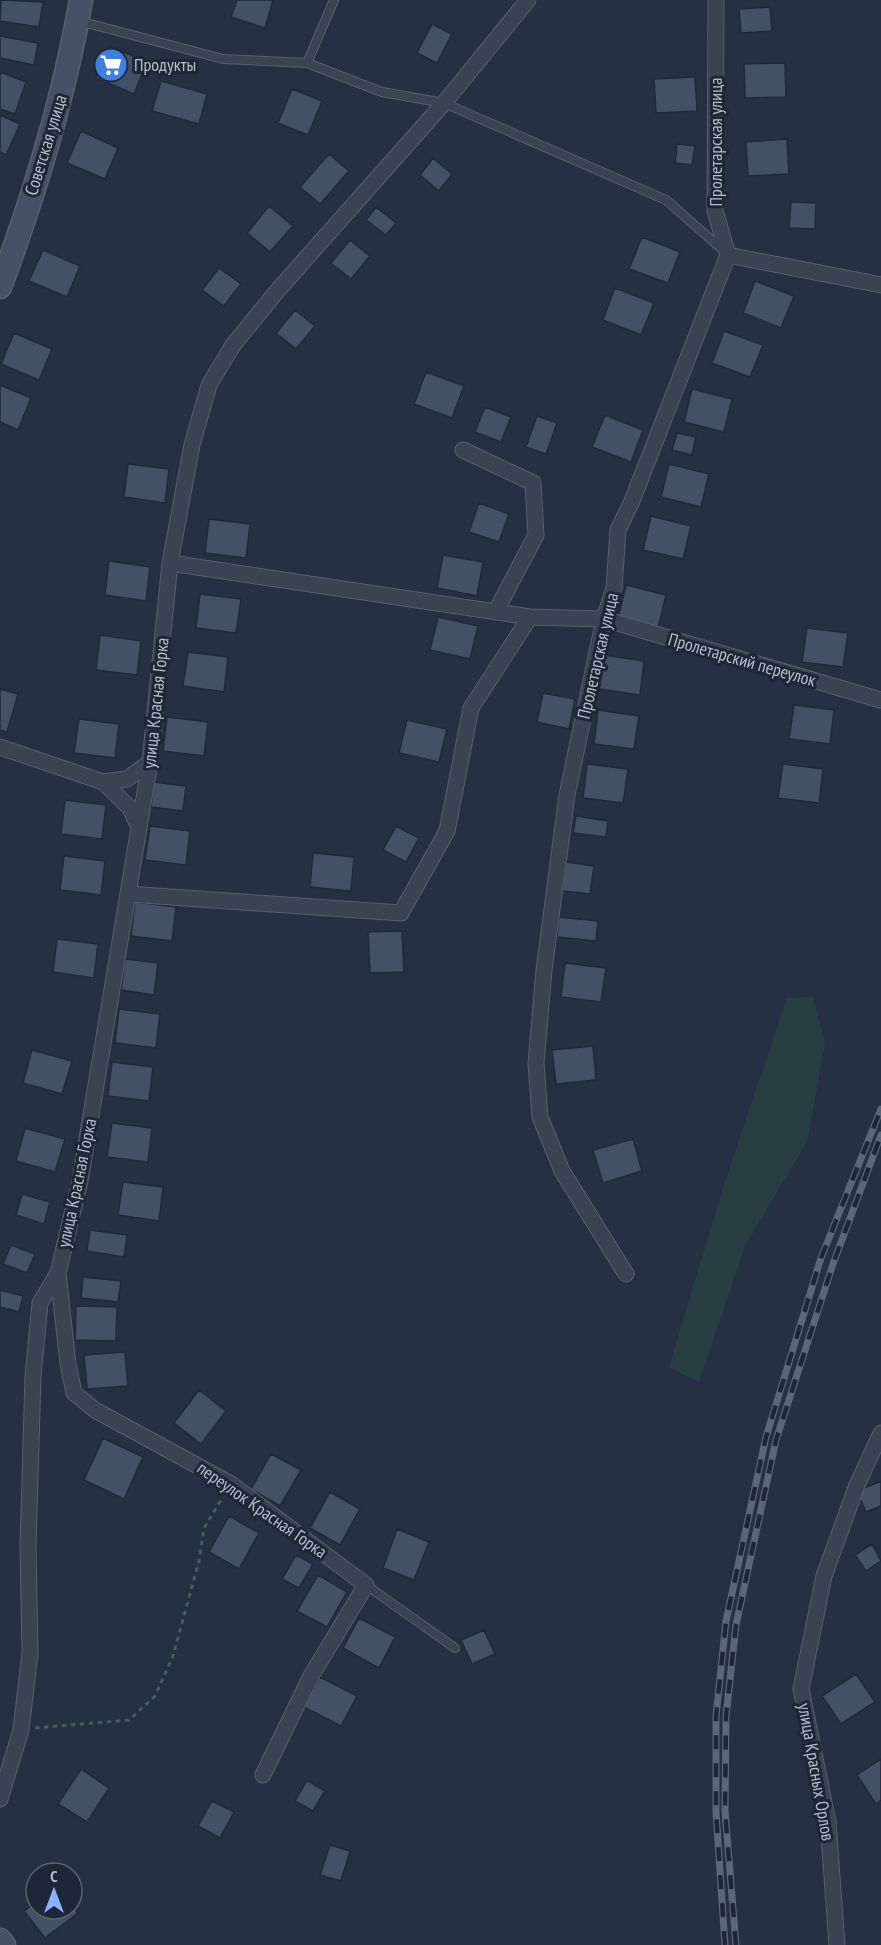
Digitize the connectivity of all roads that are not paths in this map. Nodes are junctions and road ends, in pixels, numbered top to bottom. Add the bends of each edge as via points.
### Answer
1 (334, 0) edge
2 (528, 0) edge
3 (717, 0) edge
4 (79, 10) edge
5 (307, 63) junction
6 (444, 104) junction
7 (728, 255) junction
8 (881, 285) edge
9 (0, 287) edge
10 (464, 450) dead end
11 (170, 563) junction
12 (496, 611) junction
13 (530, 617) junction
14 (604, 619) junction
15 (881, 700) edge
16 (0, 747) edge
17 (150, 762) junction
18 (103, 782) junction
19 (139, 827) junction
20 (128, 894) junction
21 (58, 1273) junction
22 (626, 1274) dead end
23 (881, 1433) edge
24 (366, 1585) junction
25 (455, 1648) dead end
26 (263, 1775) dead end
27 (0, 1799) edge
28 (0, 1940) edge
29 (4, 1945) edge
30 (837, 1945) edge

1 - 5 lane
2 - 6 street
3 - 7 street, Пролетарская улица via 715,211
4 - 5 lane via 223,59
4 - 9 main road, Советская улица via 68,73
5 - 6 lane via 382,92
6 - 7 lane via 666,200
6 - 11 street via 278,290 233,345 209,385 192,445
7 - 8 street
7 - 14 street, Пролетарская улица via 618,530 614,588
10 - 12 street via 532,483 536,535
11 - 12 street, Пролетарский переулок
11 - 17 street, улица Красная Горка
12 - 13 street, Пролетарский переулок
13 - 14 street, Пролетарский переулок
13 - 20 street via 471,708 447,831 401,913
14 - 15 street, Пролетарский переулок
14 - 22 street, Пролетарская улица via 567,795 536,1063 540,1117 562,1171
16 - 18 street
17 - 18 street via 127,779
17 - 19 street, улица Красная Горка
18 - 19 street via 130,808
19 - 20 street, улица Красная Горка
20 - 21 street, улица Красная Горка via 80,1181
21 - 24 street, переулок Красная Горка via 74,1393 95,1410 231,1484
21 - 27 street, улица Красная Горка via 40,1303 33,1376 28,1546 30,1653 21,1730
23 - 30 street, улица Красных Орлов via 857,1485 824,1576 801,1689 828,1822
24 - 25 lane
24 - 26 street via 311,1676
28 - 29 main road

